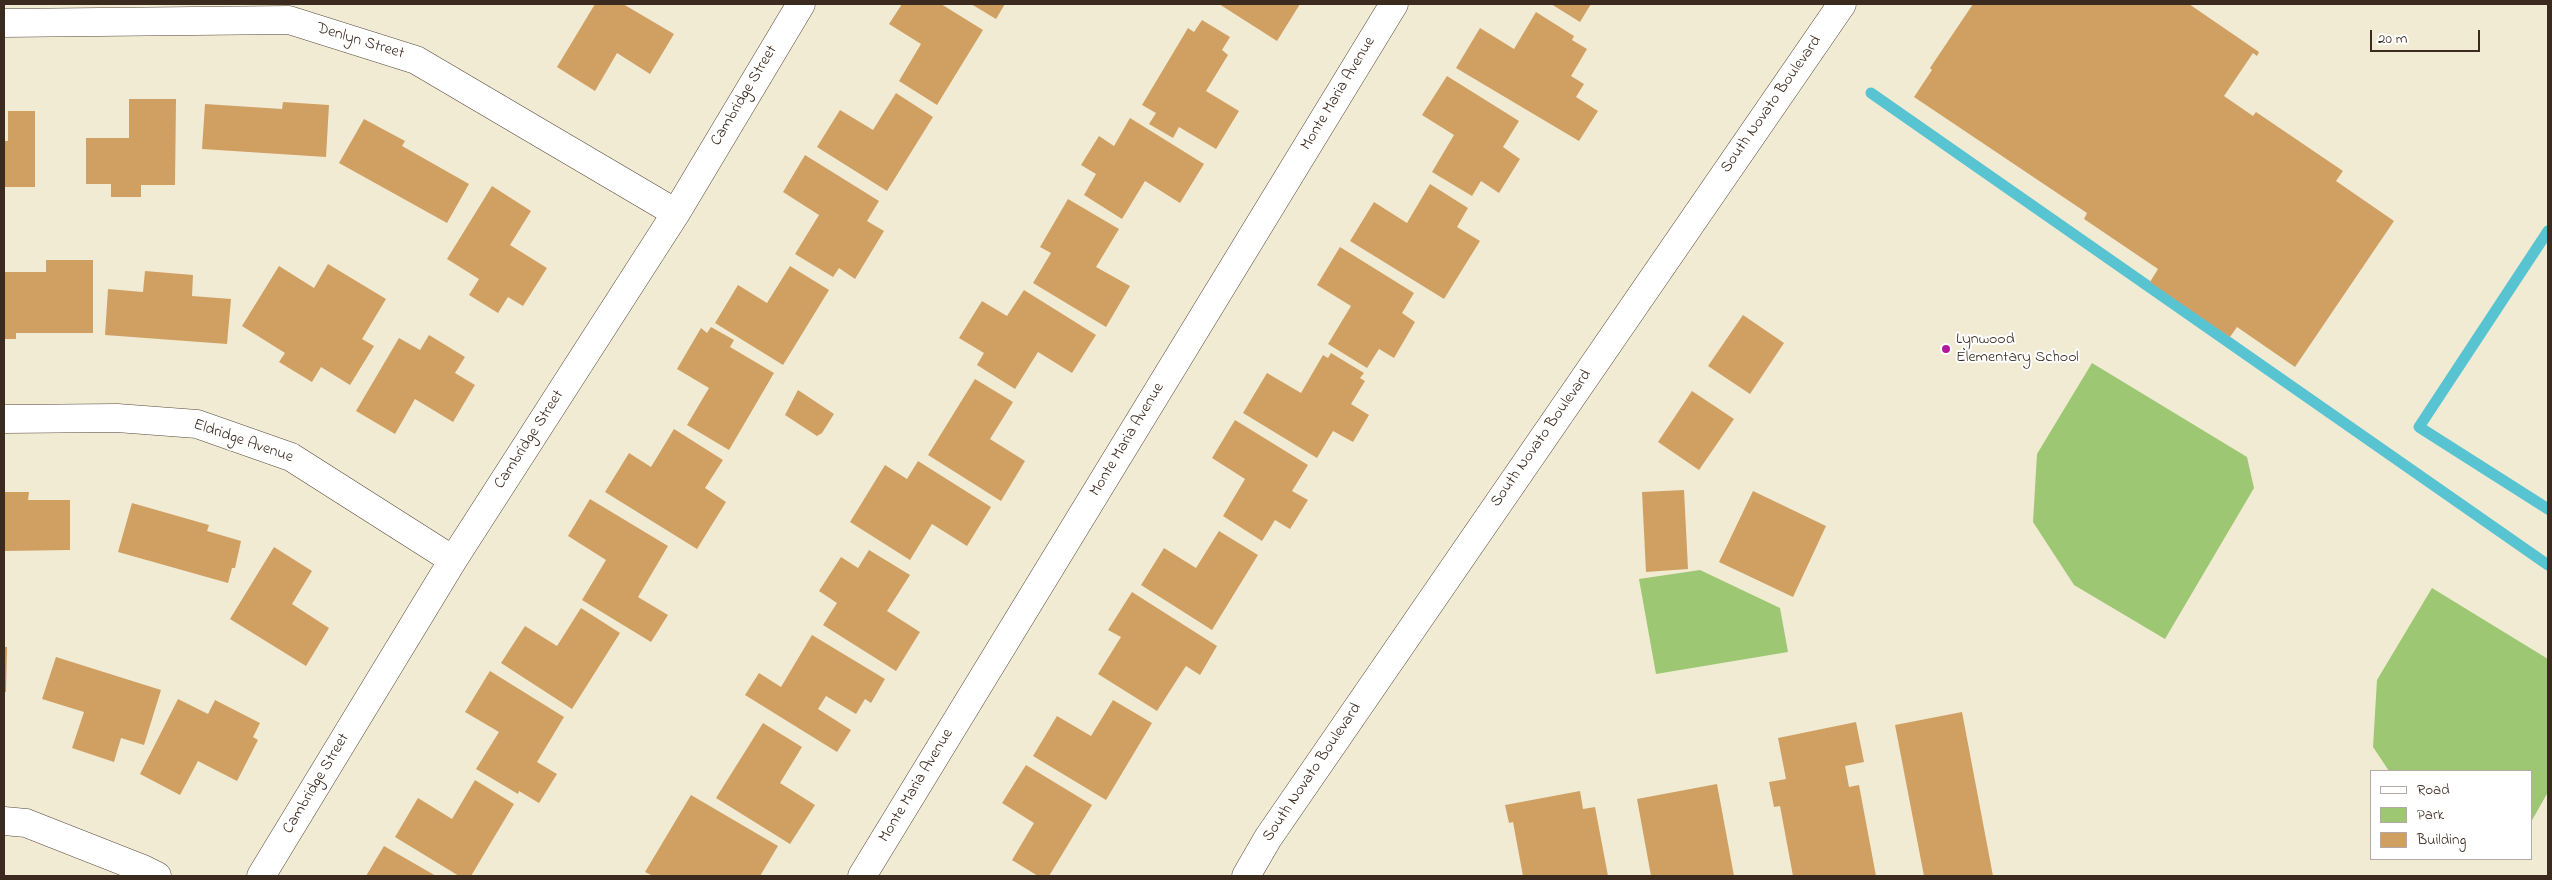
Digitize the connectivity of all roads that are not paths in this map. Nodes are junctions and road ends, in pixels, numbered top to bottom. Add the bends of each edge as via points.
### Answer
1 (801, 4) edge
2 (1394, 4) edge
3 (1842, 4) edge
4 (4, 23) edge
5 (676, 214) junction
6 (4, 419) edge
7 (453, 560) junction
8 (4, 821) edge
9 (156, 876) edge
10 (262, 876) edge
11 (862, 876) edge
12 (1246, 876) edge

1 - 5 street, Cambridge Street
2 - 11 street, Monte Maria Avenue
3 - 12 street, South Novato Boulevard via 1274,830
4 - 5 street, Denlyn Street via 289,20 416,60
5 - 7 street, Cambridge Street
6 - 7 street, Eldridge Avenue via 117,418 197,424 291,457
7 - 10 street, Cambridge Street
8 - 9 street via 26,823

